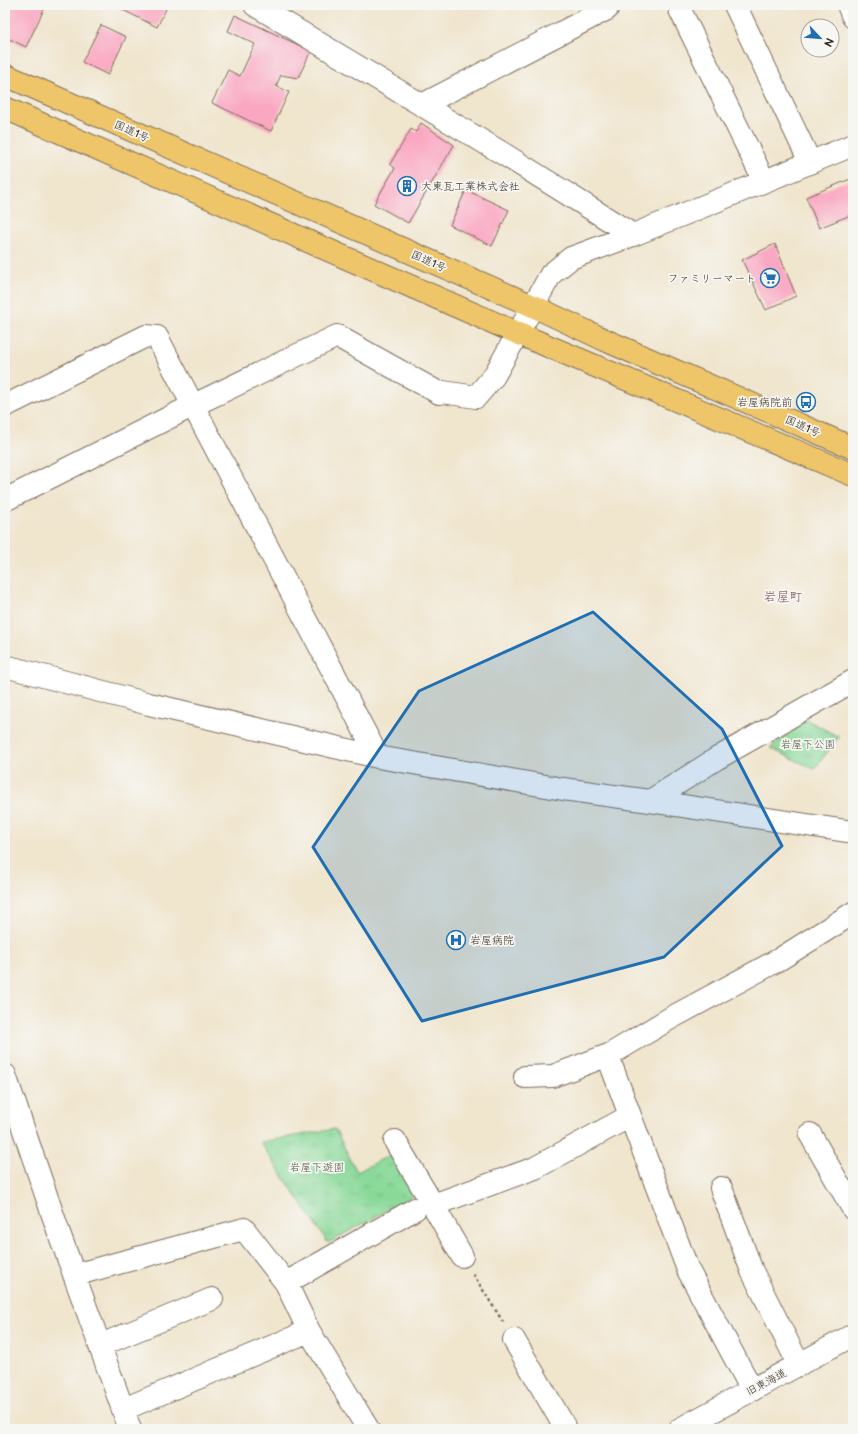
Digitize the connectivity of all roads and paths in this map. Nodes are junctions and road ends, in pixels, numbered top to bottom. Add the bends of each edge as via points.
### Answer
1 (255, 5) edge
2 (605, 5) edge
3 (681, 5) edge
4 (735, 5) edge
5 (848, 5) edge
6 (853, 17) edge
7 (5, 76) edge
8 (422, 105) junction
9 (5, 108) edge
10 (853, 145) edge
11 (810, 162) junction
12 (764, 181) junction
13 (633, 235) junction
14 (533, 306) junction
15 (517, 333) junction
16 (5, 406) edge
17 (192, 406) junction
18 (853, 448) edge
19 (853, 475) edge
20 (5, 500) edge
21 (5, 666) edge
22 (853, 681) edge
23 (378, 757) junction
24 (650, 801) junction
25 (853, 832) edge
26 (853, 913) edge
27 (611, 1054) junction
28 (5, 1075) edge
29 (525, 1077) dead end
30 (630, 1116) junction
31 (810, 1134) dead end
32 (395, 1141) dead end
33 (721, 1188) dead end
34 (424, 1207) junction
35 (853, 1209) edge
36 (462, 1256) joint
37 (74, 1275) junction
38 (286, 1283) junction
39 (212, 1299) dead end
40 (309, 1331) junction
41 (853, 1335) edge
42 (514, 1340) joint
43 (100, 1346) junction
44 (799, 1365) junction
45 (752, 1390) junction
46 (127, 1419) edge
47 (368, 1429) edge
48 (566, 1429) edge
49 (680, 1429) edge

1 - 8 street
2 - 8 street via 607,9
3 - 12 street via 680,10
4 - 11 street
5 - 6 street
7 - 14 highway, 国道1号
8 - 13 street
9 - 15 highway
10 - 11 street
11 - 12 street
12 - 13 street
13 - 14 street via 571,258 551,274
14 - 15 street
14 - 18 highway, 国道1号
15 - 17 street via 494,376 476,397 440,393 337,336
15 - 19 highway
16 - 17 street via 146,336 157,338
17 - 20 street
17 - 23 street
21 - 23 street via 149,704
22 - 24 street via 716,759
23 - 24 street via 563,789
24 - 25 street
26 - 27 street via 780,959 669,1018
27 - 29 street via 553,1076
27 - 30 street via 610,1062
28 - 37 street
30 - 34 street via 535,1168
30 - 45 street via 688,1270
31 - 35 street
32 - 34 street
33 - 44 street via 752,1271
34 - 36 street
34 - 38 street
36 - 42 path
37 - 38 street via 244,1229
37 - 43 street
38 - 40 street
39 - 43 street
40 - 46 street
40 - 47 street
41 - 44 street, 旧東海道
42 - 48 street
43 - 46 street
44 - 45 street, 旧東海道
45 - 49 street, 旧東海道

